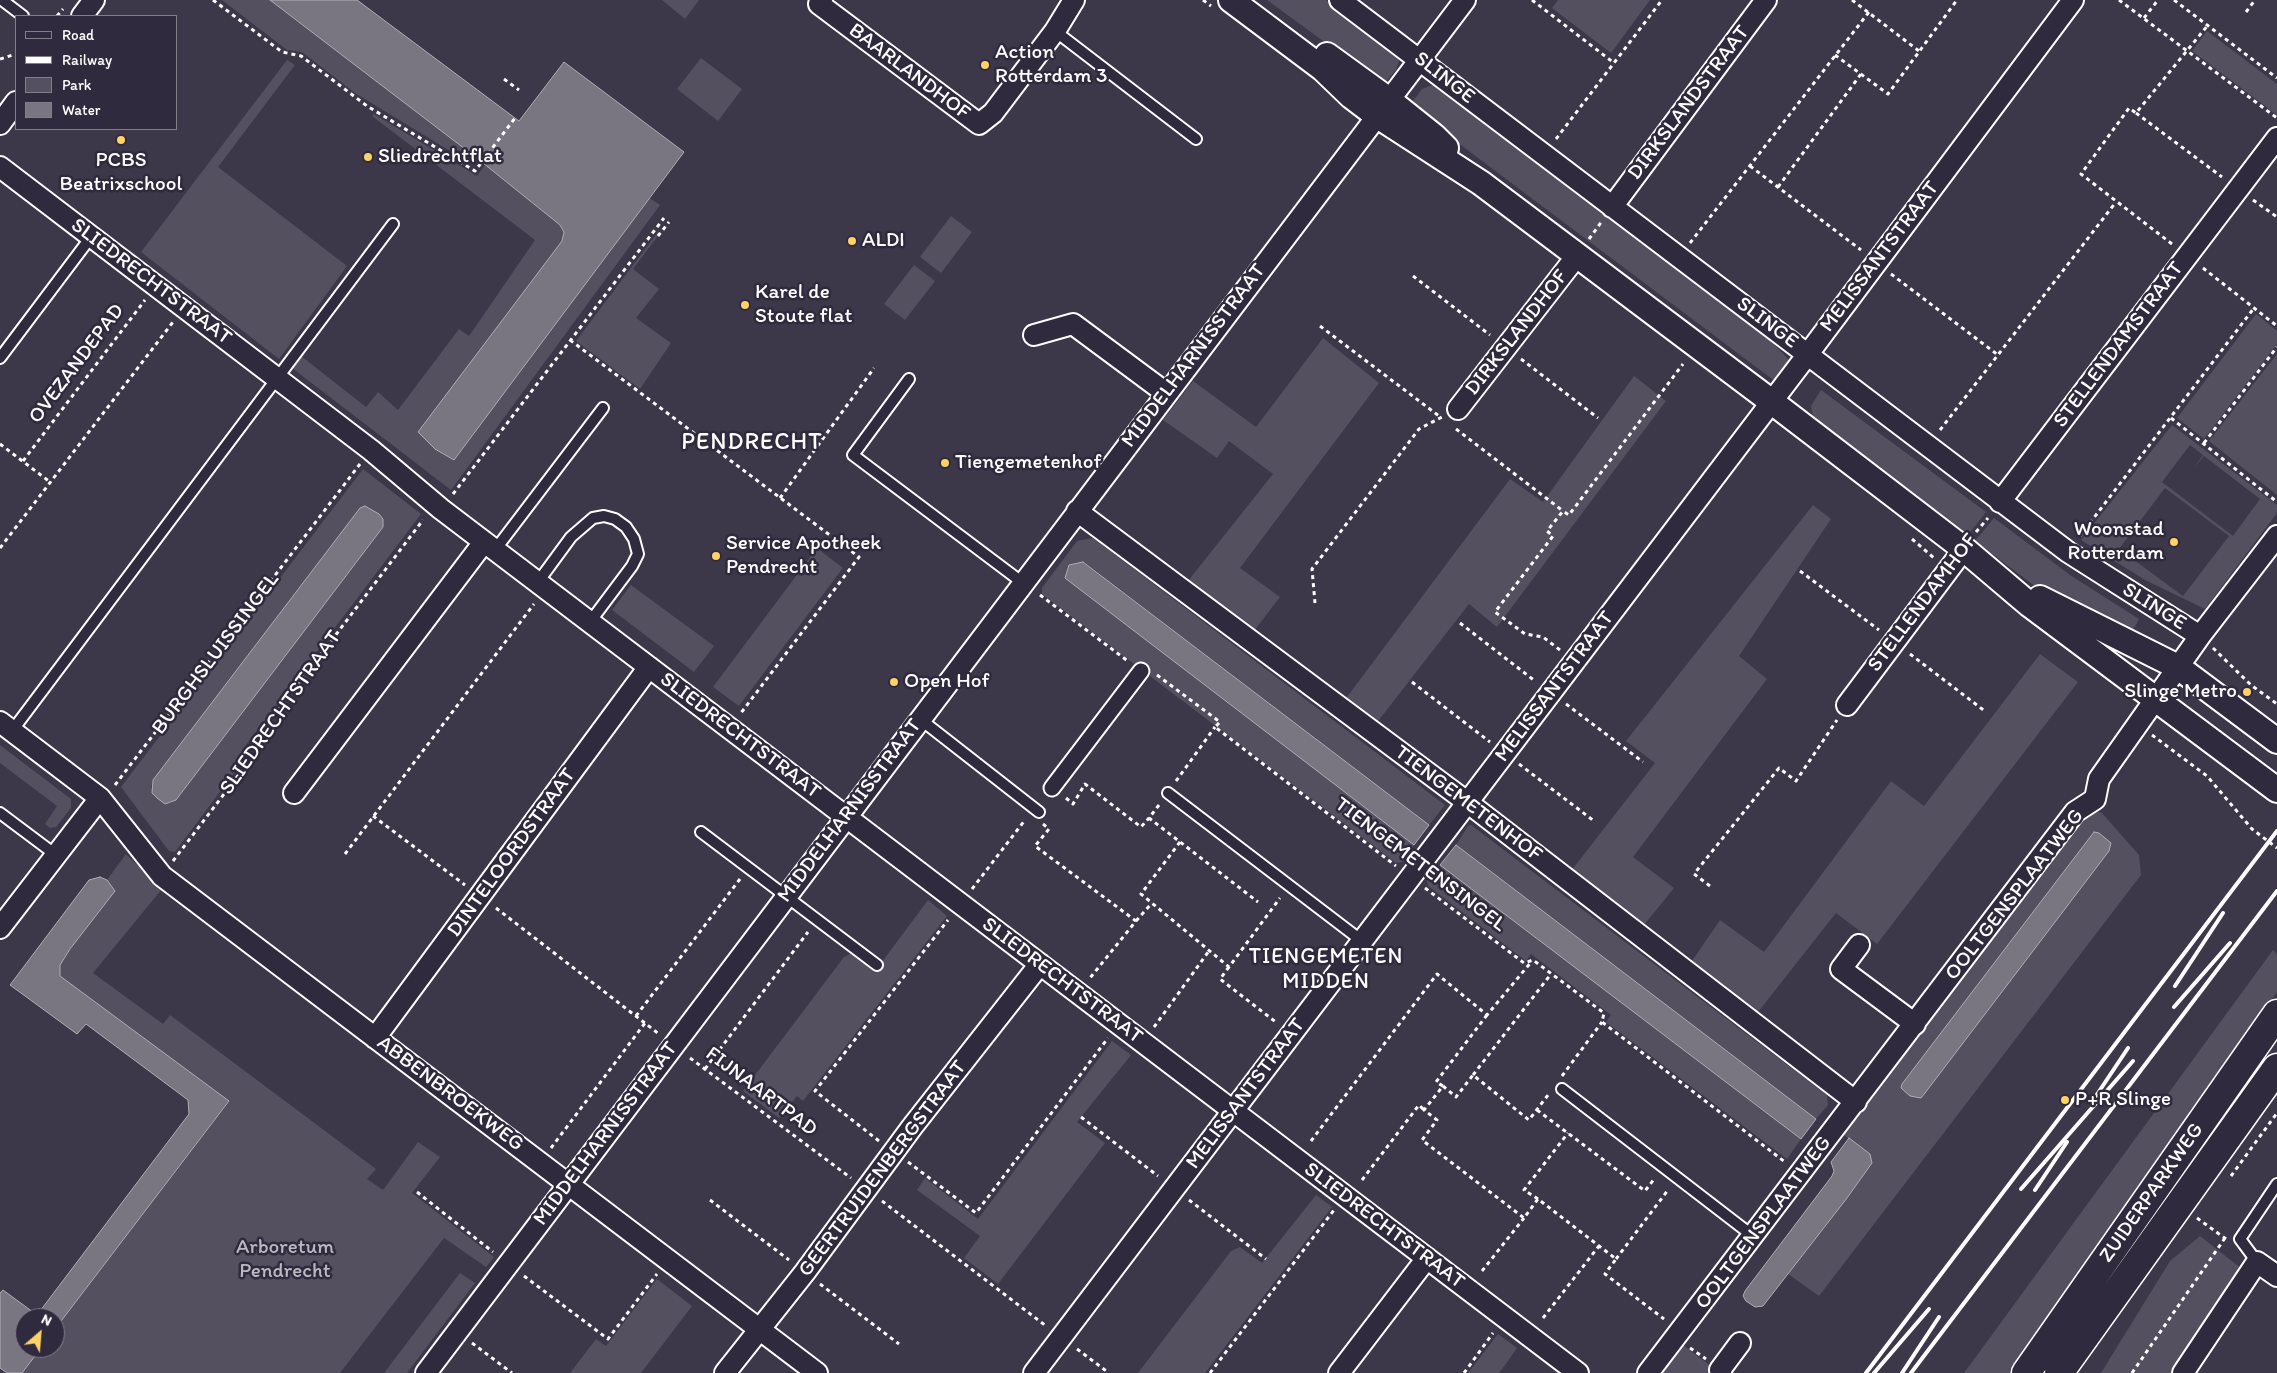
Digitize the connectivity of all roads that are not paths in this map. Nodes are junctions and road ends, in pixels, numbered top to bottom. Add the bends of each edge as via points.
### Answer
1 (2, 0) edge
2 (94, 0) edge
3 (822, 0) edge
4 (1231, 0) edge
5 (1252, 0) edge
6 (1340, 0) edge
7 (1465, 0) edge
8 (1766, 0) edge
9 (2073, 0) edge
10 (1069, 2) edge
11 (22, 15) edge
12 (83, 15) edge
13 (1055, 31) junction
14 (1420, 59) junction
15 (15, 103) edge
16 (1382, 107) junction
17 (0, 124) edge
18 (2277, 138) edge
19 (1196, 139) dead end
20 (0, 167) edge
21 (1612, 207) junction
22 (393, 224) dead end
23 (92, 236) junction
24 (1576, 256) junction
25 (1034, 335) dead end
26 (1808, 354) junction
27 (0, 358) edge
28 (278, 379) junction
29 (908, 379) dead end
30 (1166, 394) junction
31 (1772, 402) junction
32 (603, 408) dead end
33 (1458, 409) road end
34 (2000, 502) junction
35 (1077, 511) junction
36 (2277, 536) edge
37 (489, 546) junction
38 (1964, 549) junction
39 (1023, 583) junction
40 (542, 586) junction
41 (590, 622) junction
42 (2200, 636) junction
43 (2178, 666) junction
44 (649, 667) junction
45 (1141, 671) road end
46 (2155, 699) junction
47 (1847, 705) road end
48 (920, 719) junction
49 (6, 726) edge
50 (2277, 741) edge
51 (1052, 788) road end
52 (2277, 790) edge
53 (294, 793) dead end
54 (1168, 793) dead end
55 (100, 798) junction
56 (1467, 802) junction
57 (0, 813) edge
58 (1037, 815) road end
59 (846, 817) junction
60 (701, 832) dead end
61 (56, 855) junction
62 (786, 896) junction
63 (0, 928) edge
64 (1362, 941) junction
65 (1859, 945) dead end
66 (1040, 964) junction
67 (877, 965) dead end
68 (2277, 1014) edge
69 (1915, 1024) junction
70 (375, 1038) junction
71 (2277, 1068) edge
72 (1557, 1087) road end
73 (1856, 1102) junction
74 (1233, 1111) junction
75 (568, 1184) junction
76 (2277, 1184) edge
77 (1753, 1236) junction
78 (1427, 1258) junction
79 (2257, 1262) junction
80 (2277, 1276) edge
81 (760, 1330) junction
82 (1740, 1343) dead end
83 (1721, 1371) edge
84 (426, 1373) edge
85 (725, 1373) edge
86 (817, 1373) edge
87 (1034, 1373) edge
88 (1339, 1373) edge
89 (1578, 1373) edge
90 (1648, 1373) edge
91 (2026, 1373) edge
92 (2059, 1373) edge
93 (2183, 1373) edge

1 - 11 lane
2 - 12 street
3 - 13 street, BAARLANDHOF via 819,4 979,124 993,113
4 - 16 street, SLINGE via 1323,69 1351,96
5 - 16 street, SLINGE
6 - 14 street, SLINGE
7 - 14 street, MIDDELHARNISSTRAAT
8 - 21 street, DIRKSLANDSTRAAT
9 - 26 street, MELISSANTSTRAAT
10 - 13 street, BAARLANDHOF
13 - 19 lane
14 - 16 street, MIDDELHARNISSTRAAT
14 - 21 street, SLINGE
15 - 17 street
16 - 24 street, SLINGE
16 - 30 street, MIDDELHARNISSTRAAT
18 - 34 street, STELLENDAMSTRAAT
20 - 23 street, SLIEDRECHTSTRAAT
21 - 26 street, SLINGE
22 - 28 lane
23 - 27 lane
23 - 28 street, SLIEDRECHTSTRAAT
24 - 31 street, SLINGE
24 - 33 street, DIRKSLANDHOF
25 - 30 street via 1073,324
26 - 31 street, MELISSANTSTRAAT
26 - 34 street, SLINGE
28 - 37 street, SLIEDRECHTSTRAAT
28 - 49 lane
29 - 39 lane via 853,455
30 - 35 street, MIDDELHARNISSTRAAT
31 - 38 street, SLINGE
31 - 56 street, MELISSANTSTRAAT
32 - 37 lane
34 - 42 street, SLINGE via 2068,552
35 - 39 street, MIDDELHARNISSTRAAT
35 - 56 street, TIENGEMETENHOF
36 - 42 street
37 - 40 street, SLIEDRECHTSTRAAT
37 - 53 street
38 - 43 street, SLINGE via 2044,601
38 - 46 street, SLINGE via 2030,605
38 - 47 street, STELLENDAMHOF
39 - 48 street, MIDDELHARNISSTRAAT
40 - 41 street, SLIEDRECHTSTRAAT
40 - 41 lane via 571,537 593,518 615,519 626,527 638,554
41 - 44 street, SLIEDRECHTSTRAAT
42 - 43 street, SLINGE
43 - 46 street, OOLTGENSPLAATWEG
43 - 50 street, SLINGE
44 - 59 street, SLIEDRECHTSTRAAT
44 - 70 street, DINTELOORDSTRAAT
45 - 51 street
46 - 52 street, SLINGE
46 - 69 street, OOLTGENSPLAATWEG via 2099,779 2095,799 2076,812
48 - 58 lane
48 - 59 street, MIDDELHARNISSTRAAT
49 - 55 street, ABBENBROEKWEG
54 - 64 lane
55 - 61 street
55 - 70 street, ABBENBROEKWEG via 162,876
56 - 64 street, MELISSANTSTRAAT
56 - 73 street, TIENGEMETENHOF
57 - 61 lane
59 - 62 street, MIDDELHARNISSTRAAT
59 - 66 street, SLIEDRECHTSTRAAT
60 - 62 lane
61 - 63 street
62 - 67 lane
62 - 75 street, MIDDELHARNISSTRAAT
64 - 74 street, MELISSANTSTRAAT
65 - 69 street via 1841,969
66 - 74 street, SLIEDRECHTSTRAAT
66 - 81 street, GEERTRUIDENBERGSTRAAT via 918,1119
68 - 91 main road, ZUIDERPARKWEG
69 - 73 street, OOLTGENSPLAATWEG
70 - 75 street, ABBENBROEKWEG
71 - 92 main road, ZUIDERPARKWEG
72 - 77 lane
73 - 77 street, OOLTGENSPLAATWEG
74 - 78 street, SLIEDRECHTSTRAAT
74 - 87 street, MELISSANTSTRAAT
75 - 81 street, ABBENBROEKWEG
75 - 84 street, MIDDELHARNISSTRAAT
76 - 79 lane via 2240,1238
77 - 90 street, OOLTGENSPLAATWEG
78 - 88 street
78 - 89 street, SLIEDRECHTSTRAAT
79 - 80 street
79 - 93 street
81 - 85 street, GEERTRUIDENBERGSTRAAT
81 - 86 street, ABBENBROEKWEG
82 - 83 street

